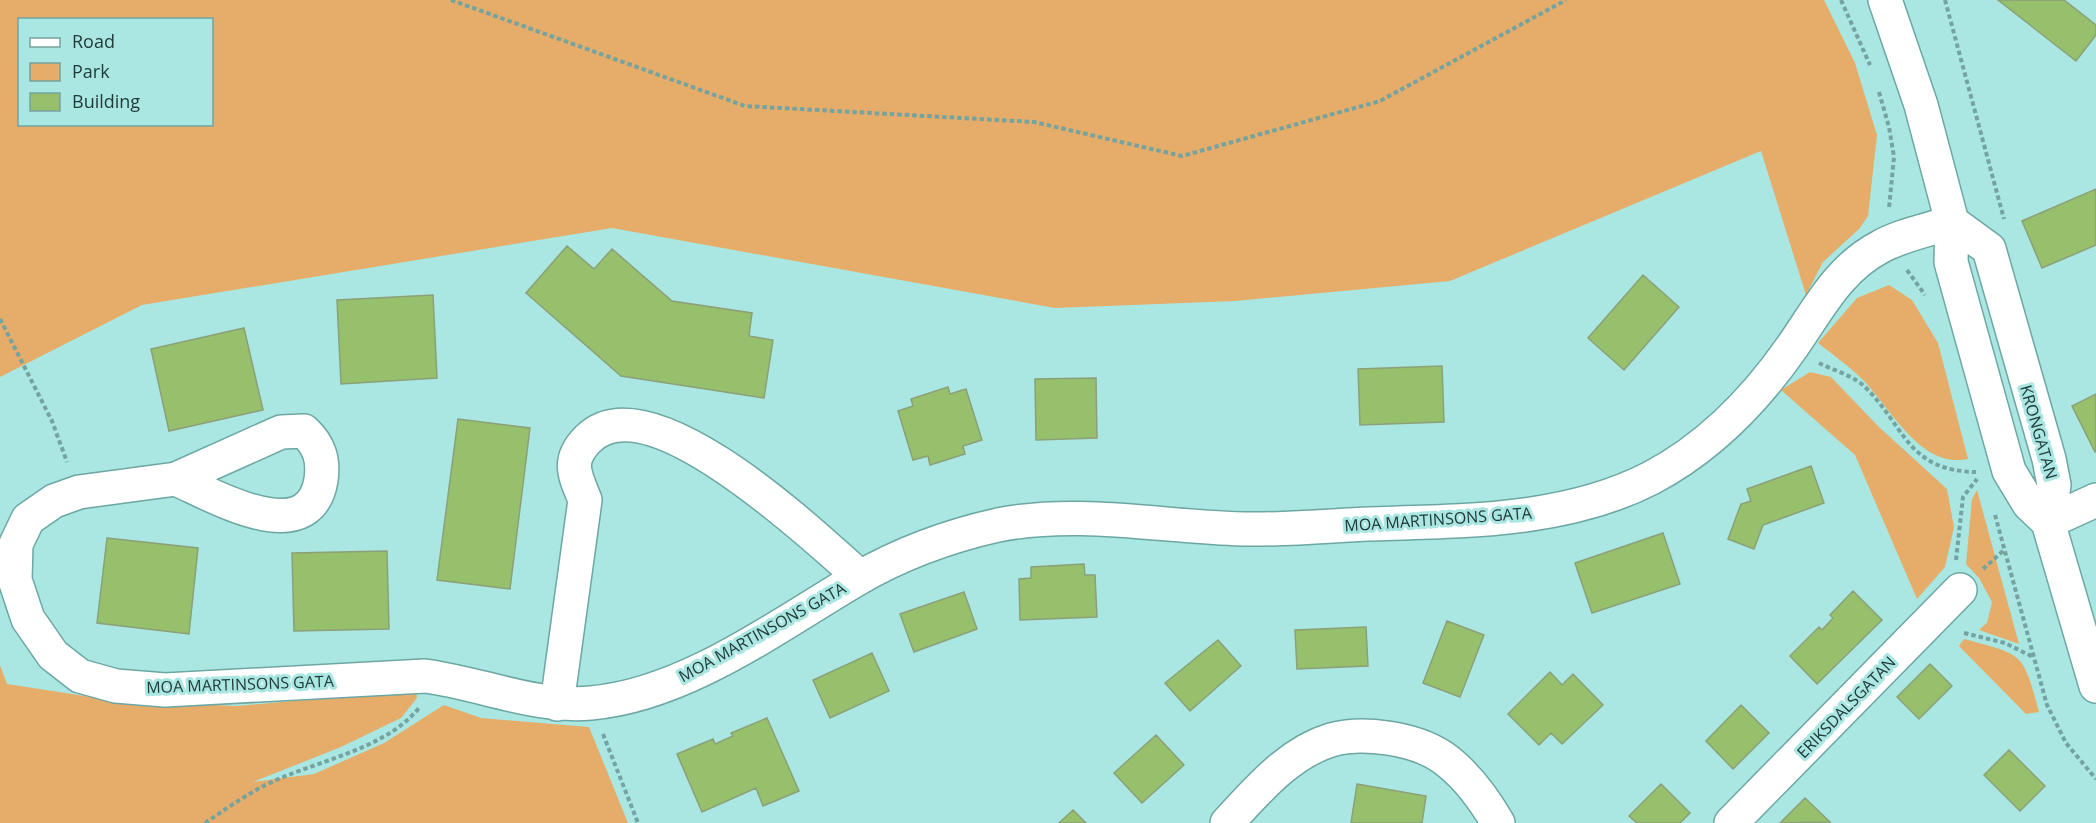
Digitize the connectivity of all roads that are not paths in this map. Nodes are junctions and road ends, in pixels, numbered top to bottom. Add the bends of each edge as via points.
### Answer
1 (1885, 0) edge
2 (1952, 222) junction
3 (176, 479) dead end
4 (2096, 500) edge
5 (2048, 522) junction
6 (860, 577) junction
7 (1960, 590) road end
8 (2096, 686) edge
9 (557, 704) junction
10 (1227, 823) edge
11 (1498, 823) edge
12 (1731, 823) edge

1 - 2 street, KRONGATAN via 1921,105
2 - 5 street, KRONGATAN via 1951,262 2009,471 2029,504
2 - 6 street, MOA MARTINSONS GATA via 1880,246 1851,268 1830,288 1751,399 1718,431 1651,478 1618,492 1546,512 1449,521 1245,529 1045,519 956,536
3 - 9 street, MOA MARTINSONS GATA via 79,492 54,501 28,519 16,544 15,580 28,619 53,655 80,676 116,686 165,690 425,676
4 - 5 street
5 - 8 street
6 - 9 street, MOA MARTINSONS GATA via 702,668 657,687 623,698
6 - 9 street, MOA MARTINSONS GATA via 777,503 701,451 666,434 633,426 592,435 578,449 573,470 585,500
7 - 12 street, ERIKSDALSGATAN
10 - 11 street via 1266,781 1296,758 1330,740 1366,735 1403,741 1441,756 1483,797

